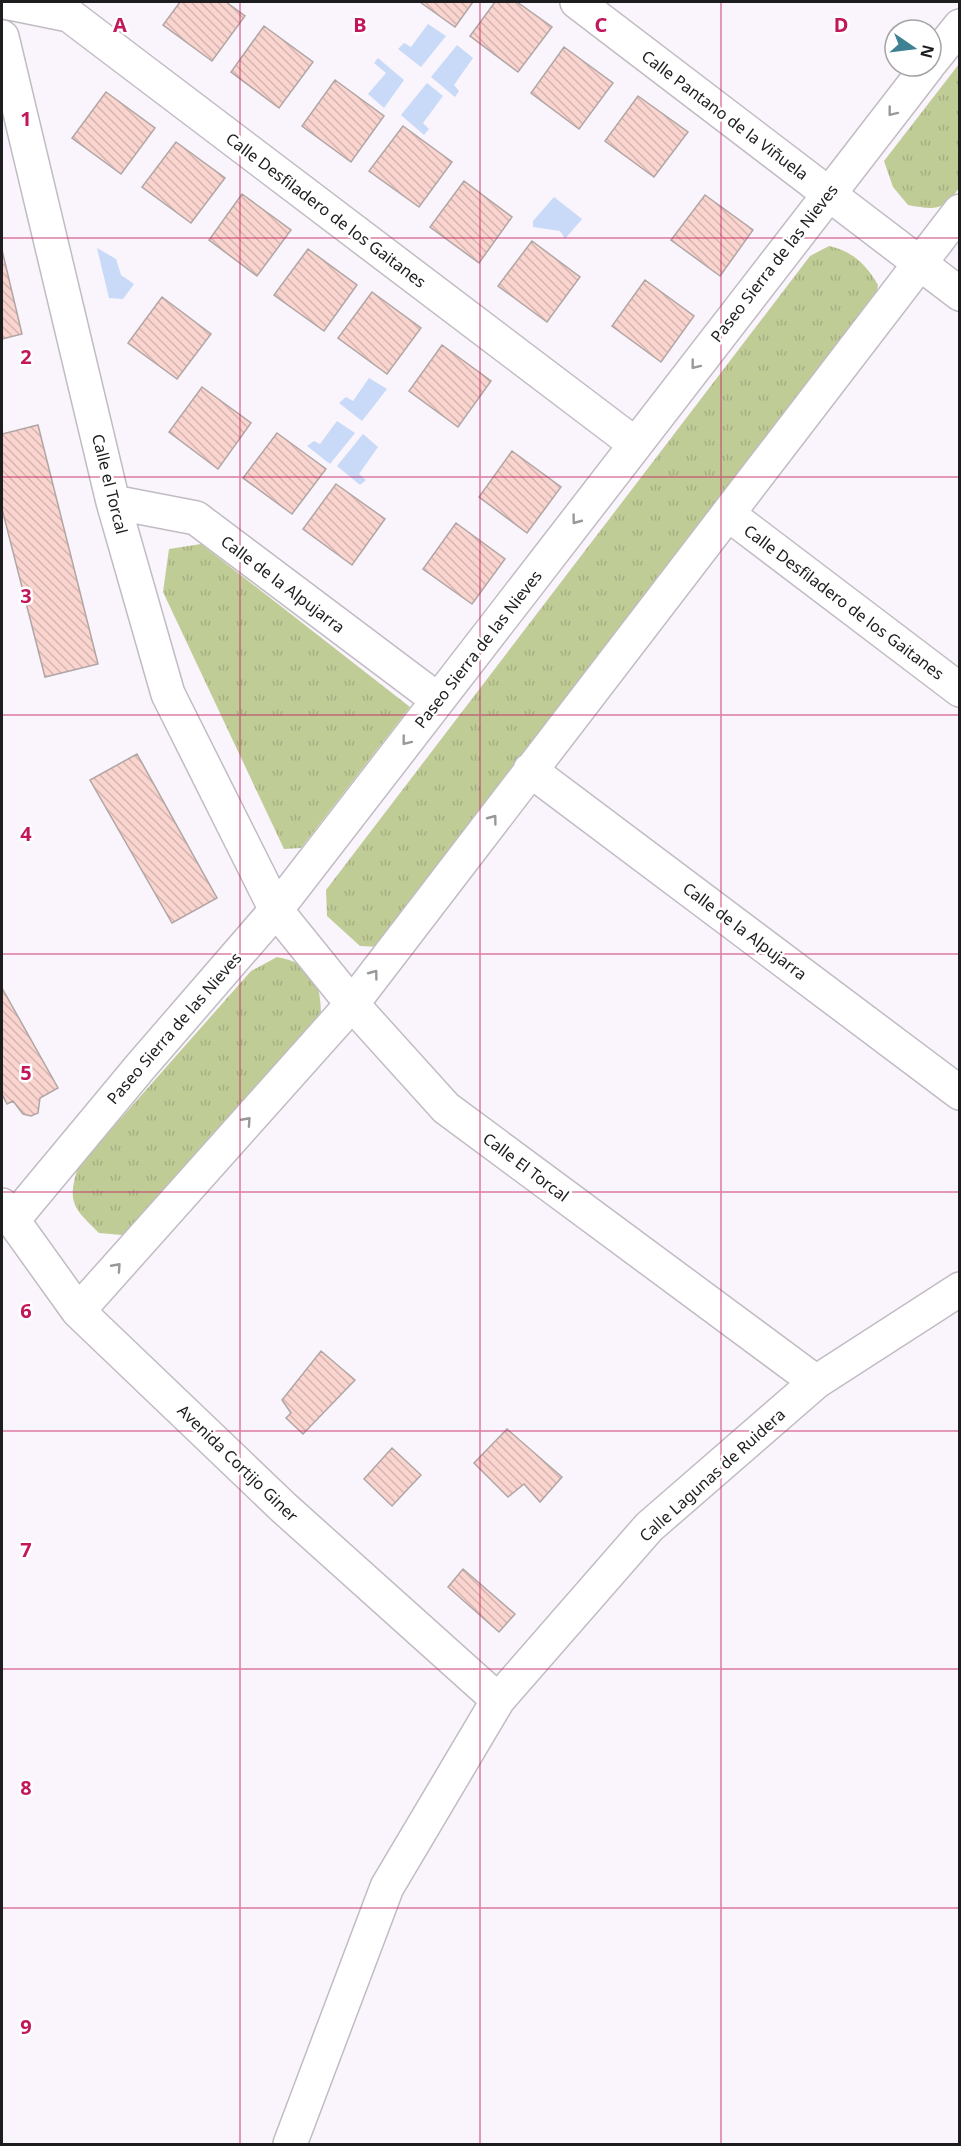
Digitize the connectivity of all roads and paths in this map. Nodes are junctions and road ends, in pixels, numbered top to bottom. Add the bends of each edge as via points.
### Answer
1 (5, 2) edge
2 (577, 2) edge
3 (960, 27) edge
4 (2, 37) edge
5 (943, 48) edge
6 (919, 78) edge
7 (828, 193) junction
8 (960, 211) edge
9 (918, 263) junction
10 (960, 294) edge
11 (635, 444) junction
12 (113, 502) junction
13 (728, 514) junction
14 (960, 690) edge
15 (438, 700) junction
16 (531, 770) junction
17 (276, 910) junction
18 (352, 1004) junction
19 (960, 1093) edge
20 (7, 1212) edge
21 (960, 1289) edge
22 (78, 1311) junction
23 (816, 1382) junction
24 (498, 1700) junction
25 (290, 2145) edge

1 - 11 street, Calle Desfiladero de los Gaitanes via 69,15
2 - 7 street, Calle Pantano de la Viñuela
3 - 5 street, Paseo Sierra de las Nieves
4 - 12 street, Calle el Torcal
6 -> 7 street, Paseo Sierra de las Nieves
7 - 9 street, Calle Pantano de la Viñuela
7 -> 11 street, Paseo Sierra de las Nieves
8 - 9 street
9 - 10 street, Calle Pantano de la Viñuela
9 - 13 street
11 -> 15 street, Paseo Sierra de las Nieves
12 - 15 street, Calle de la Alpujarra via 196,518
12 - 17 street, Calle el Torcal via 168,694
13 - 14 street, Calle Desfiladero de los Gaitanes
13 - 16 street
15 -> 17 street, Paseo Sierra de las Nieves
18 -> 16 street
16 - 19 street, Calle de la Alpujarra
17 - 18 street, Calle El Torcal
17 - 20 street, Paseo Sierra de las Nieves
22 -> 18 street
18 - 23 street, Calle El Torcal via 446,1108
20 - 22 street, Avenida Cortijo Giner
21 - 23 street, Calle Lagunas de Ruidera
22 - 24 street, Avenida Cortijo Giner via 283,1507
23 - 24 street, Calle Lagunas de Ruidera via 649,1527
24 - 25 street, Calle Lagunas de Ruidera via 387,1887

